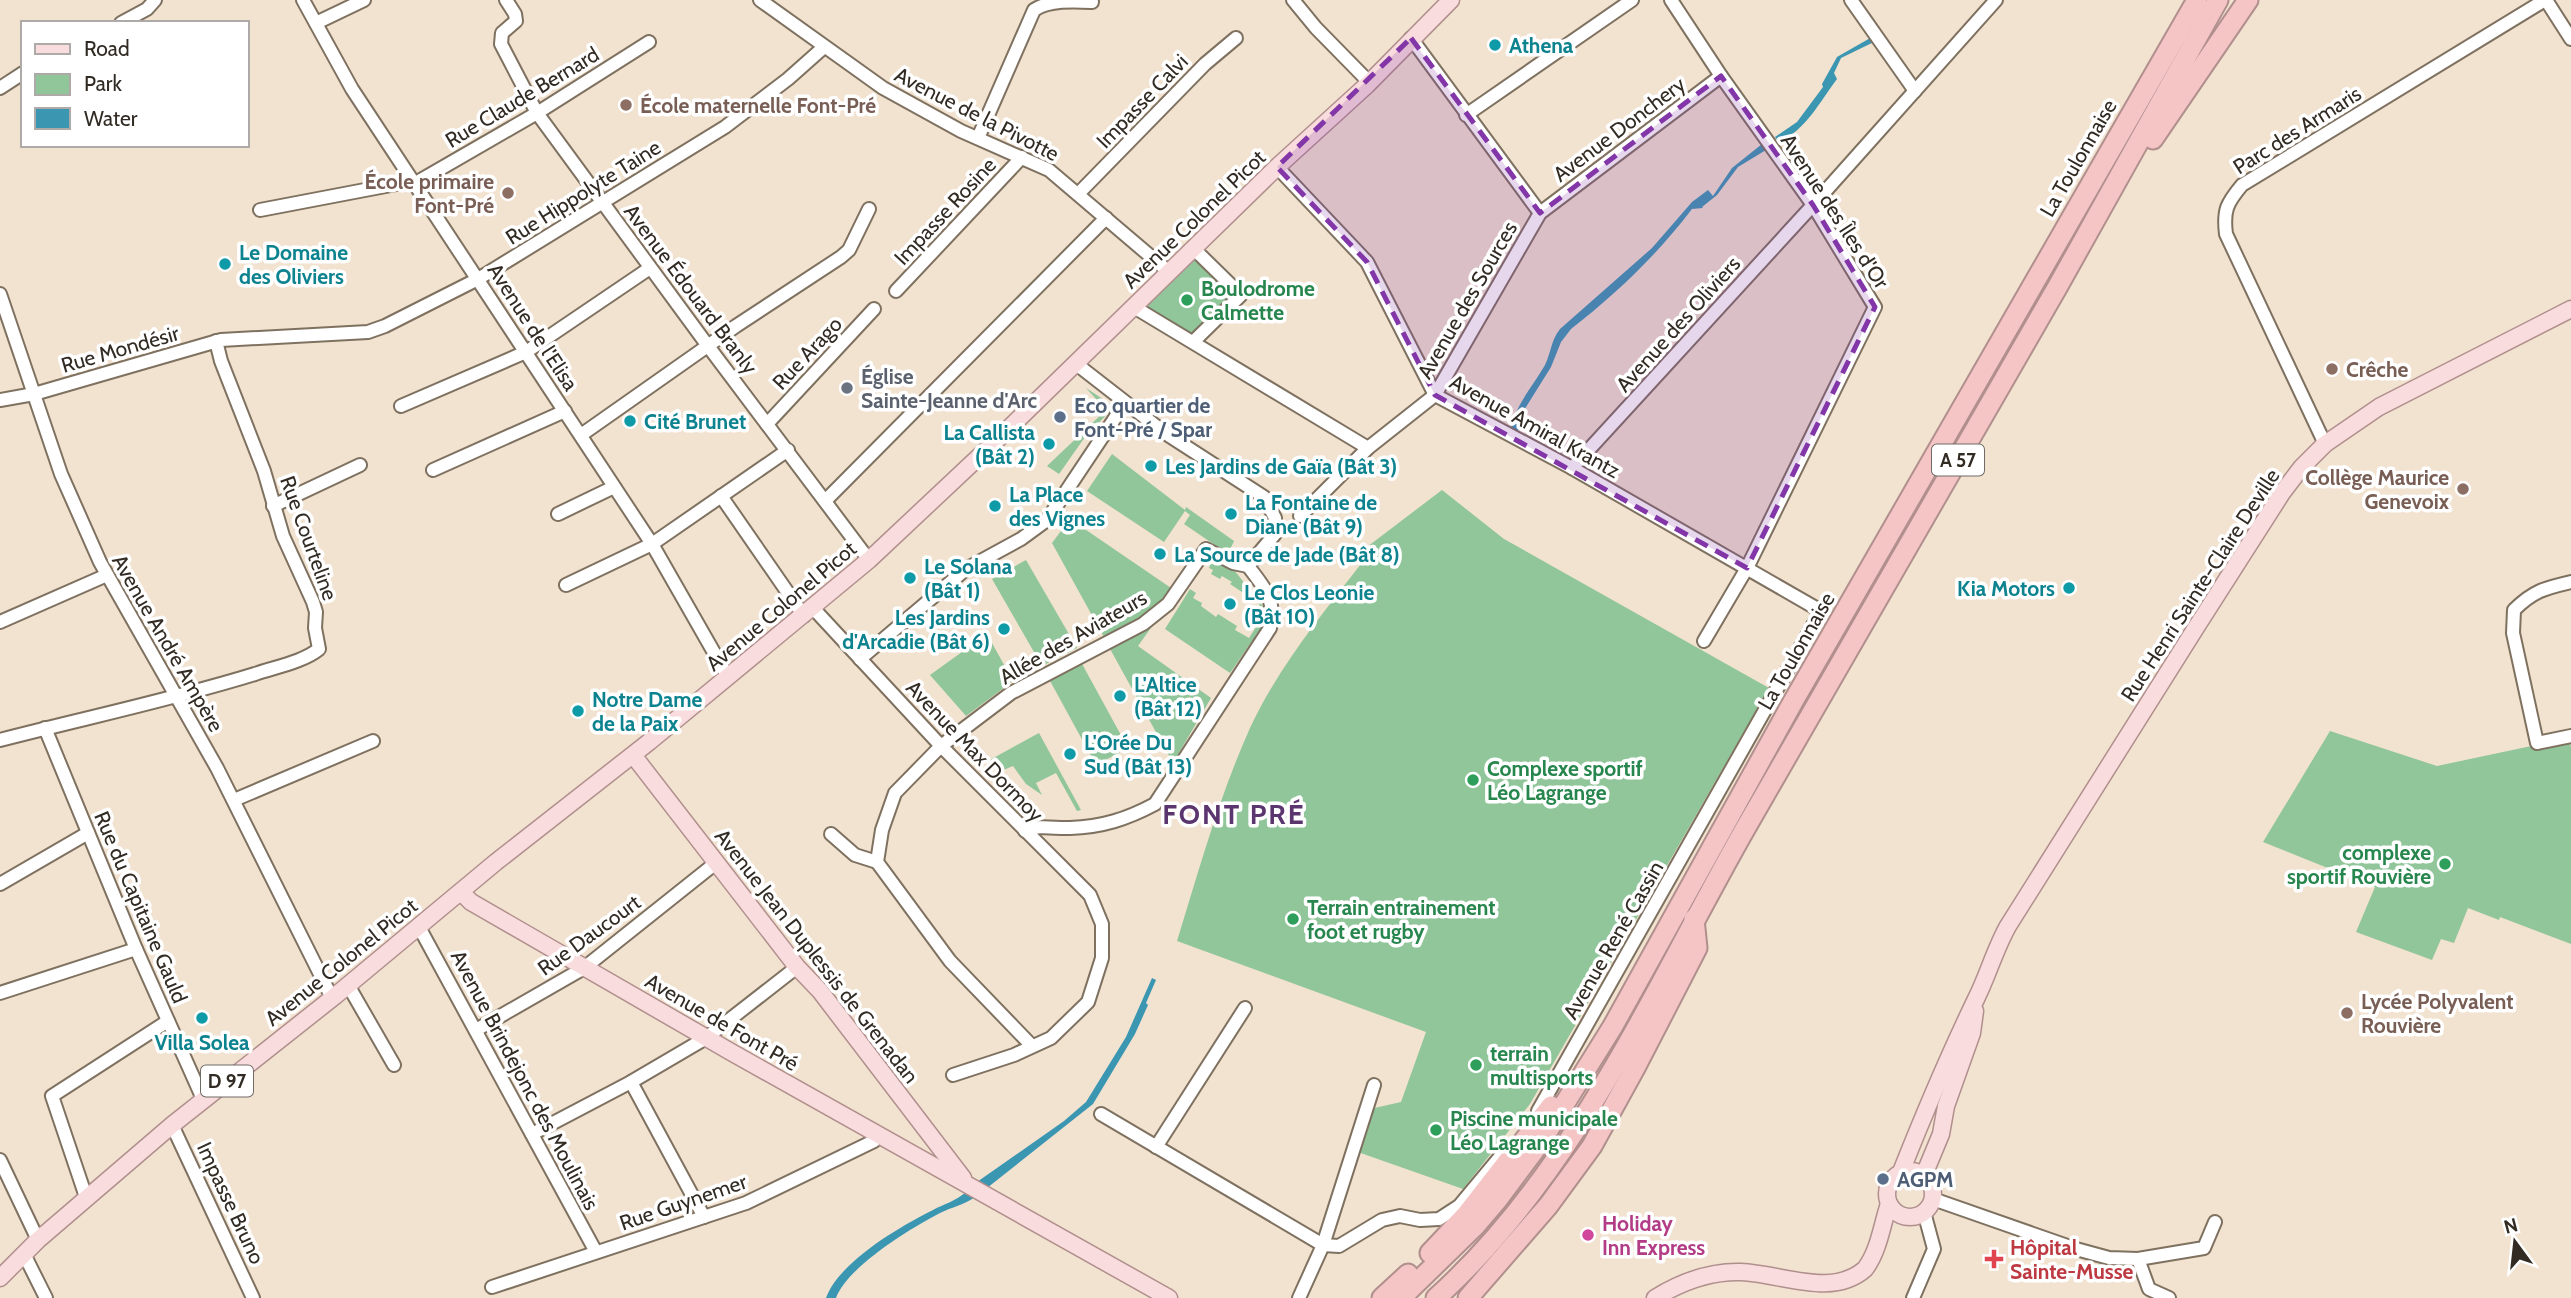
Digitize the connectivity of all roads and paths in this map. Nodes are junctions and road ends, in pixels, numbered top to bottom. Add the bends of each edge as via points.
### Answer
1 (155, 0) edge
2 (303, 0) edge
3 (364, 0) edge
4 (506, 0) edge
5 (760, 0) edge
6 (1293, 0) edge
7 (1451, 0) edge
8 (1632, 0) edge
9 (1671, 0) edge
10 (1851, 0) edge
11 (1996, 0) edge
12 (2197, 0) edge
13 (2218, 0) edge
14 (2248, 0) edge
15 (2545, 0) edge
16 (1093, 2) dead end
17 (125, 21) edge
18 (316, 23) junction
19 (2566, 27) edge
20 (1236, 38) dead end
21 (1411, 38) junction
22 (2571, 39) edge
23 (649, 42) dead end
24 (824, 47) junction
25 (21, 74) edge
26 (1721, 76) junction
27 (1369, 82) junction
28 (0, 89) edge
29 (1915, 91) junction
30 (537, 113) junction
31 (1466, 116) junction
32 (978, 138) junction
33 (1021, 157) junction
34 (1277, 167) junction
35 (413, 183) junction
36 (1078, 194) junction
37 (603, 202) junction
38 (1813, 205) junction
39 (869, 209) dead end
40 (260, 210) dead end
41 (1539, 213) junction
42 (1106, 218) junction
43 (1193, 248) junction
44 (650, 268) junction
45 (1169, 272) junction
46 (478, 279) junction
47 (2058, 287) junction
48 (896, 291) dead end
49 (0, 294) edge
50 (2571, 298) edge
51 (1134, 307) junction
52 (874, 309) dead end
53 (2571, 309) edge
54 (2516, 338) junction
55 (216, 341) junction
56 (1192, 342) junction
57 (708, 346) junction
58 (526, 352) junction
59 (1075, 363) junction
60 (34, 394) junction
61 (1435, 395) junction
62 (0, 400) edge
63 (1125, 403) junction
64 (401, 406) dead end
65 (565, 411) junction
66 (768, 424) junction
67 (581, 435) junction
68 (2325, 444) junction
69 (1368, 448) junction
70 (788, 450) junction
71 (360, 465) dead end
72 (1572, 468) junction
73 (433, 470) dead end
74 (614, 487) junction
75 (722, 496) junction
76 (825, 501) junction
77 (273, 506) junction
78 (558, 514) dead end
79 (1300, 516) dead end
80 (652, 544) junction
81 (869, 560) junction
82 (1248, 566) junction
83 (1748, 568) junction
84 (107, 575) junction
85 (2571, 582) edge
86 (566, 586) dead end
87 (1821, 611) joint
88 (808, 612) junction
89 (0, 622) edge
90 (1704, 641) dead end
91 (860, 659) junction
92 (728, 677) junction
93 (178, 697) junction
94 (45, 729) junction
95 (2571, 736) edge
96 (0, 740) edge
97 (373, 741) dead end
98 (941, 746) junction
99 (633, 755) junction
100 (234, 800) junction
101 (1025, 831) junction
102 (88, 833) junction
103 (831, 834) dead end
104 (717, 862) junction
105 (877, 862) junction
106 (0, 884) edge
107 (461, 892) junction
108 (1694, 919) junction
109 (419, 927) junction
110 (136, 949) junction
111 (797, 967) junction
112 (584, 968) junction
113 (348, 985) junction
114 (0, 993) edge
115 (332, 998) junction
116 (1977, 998) junction
117 (1245, 1008) dead end
118 (168, 1021) junction
119 (476, 1030) junction
120 (706, 1038) junction
121 (1031, 1045) junction
122 (394, 1065) dead end
123 (953, 1075) dead end
124 (631, 1082) junction
125 (1374, 1085) dead end
126 (203, 1099) junction
127 (1101, 1114) dead end
128 (172, 1125) junction
129 (533, 1134) junction
130 (878, 1135) junction
131 (1156, 1147) junction
132 (942, 1151) junction
133 (0, 1160) edge
134 (926, 1162) junction
135 (1901, 1172) junction
136 (1924, 1175) junction
137 (967, 1183) junction
138 (86, 1197) junction
139 (1889, 1204) junction
140 (1929, 1206) junction
141 (1903, 1216) junction
142 (704, 1217) junction
143 (1470, 1221) junction
144 (2215, 1222) dead end
145 (1880, 1233) junction
146 (38, 1240) junction
147 (1323, 1245) junction
148 (596, 1252) junction
149 (24, 1254) junction
150 (2138, 1259) junction
151 (0, 1278) edge
152 (492, 1287) dead end
153 (46, 1298) edge
154 (253, 1298) edge
155 (1169, 1298) edge
156 (1299, 1298) edge
157 (1382, 1298) edge
158 (1401, 1298) edge
159 (1436, 1298) edge
160 (1468, 1298) edge
161 (1655, 1298) edge
162 (1913, 1298) edge
163 (2169, 1298) edge

1 - 17 street
2 - 18 street, Avenue de l'Elisa
3 - 18 street
4 - 30 street, Avenue Édouard Branly via 516,21 502,33 501,44
5 - 24 street, Avenue de la Pivotte
6 - 27 street
7 - 21 main road, Avenue Colonel Picot / D 97
8 - 31 street
9 - 26 street, Avenue des Îles d'Or
10 - 29 street
11 - 29 street, Avenue des Oliviers
12 - 143 highway, La Toulonnaise / A 57 via 1794,700 1613,1026 1542,1140 1498,1199
13 - 47 highway, La Toulonnaise / A 57
14 - 47 highway
15 - 19 street, Parc des Armaris
15 - 68 street, Parc des Armaris via 2242,185 2230,199 2224,215 2226,234
16 - 32 street via 1050,1 1034,10
18 - 35 street, Avenue de l'Elisa
19 - 22 street, Parc des Armaris
20 - 36 street, Impasse Calvi via 1210,58
21 - 27 main road, Avenue Colonel Picot / D 97
21 - 31 street
23 - 30 street, Rue Claude Bernard
24 - 32 street, Avenue de la Pivotte via 883,88
24 - 37 street, Rue Hippolyte Taine via 736,120
25 - 28 street
26 - 38 street, Avenue des Îles d'Or
26 - 41 street, Avenue Donchery
27 - 34 main road, Avenue Colonel Picot / D 97
29 - 38 street, Avenue des Oliviers
30 - 35 street, Rue Claude Bernard
30 - 37 street, Avenue Édouard Branly
31 - 41 street
32 - 33 street, Avenue de la Pivotte
33 - 36 street, Avenue de la Pivotte via 1049,170
33 - 48 street, Impasse Rosine
34 - 43 main road, Avenue Colonel Picot / D 97
34 - 61 street, Avenue Amiral Krantz via 1367,262
35 - 40 street, Rue Claude Bernard
35 - 46 street, Avenue de l'Elisa
36 - 42 street, Avenue de la Pivotte
37 - 44 street, Avenue Édouard Branly
37 - 46 street, Rue Hippolyte Taine
38 - 72 street, Avenue des Oliviers
38 - 83 street, Avenue des Îles d'Or via 1875,307
39 - 57 street via 846,253
41 - 61 street, Avenue des Sources
42 - 45 street, Avenue de la Pivotte
42 - 76 street
43 - 45 main road, Avenue Colonel Picot / D 97
43 - 56 street via 1241,295
44 - 57 street, Avenue Édouard Branly
44 - 58 street
45 - 51 main road, Avenue Colonel Picot / D 97
46 - 55 street, Rue Hippolyte Taine via 373,331
46 - 58 street, Avenue de l'Elisa
47 - 108 highway, La Toulonnaise / A 57
49 - 60 street, Avenue André Ampère
50 - 54 main road
51 - 56 street
51 - 59 main road, Avenue Colonel Picot / D 97
52 - 66 street, Rue Arago
53 - 54 main road, Rue Henri Sainte-Claire Deville
54 - 68 main road, Rue Henri Sainte-Claire Deville via 2379,407
55 - 60 street, Rue Mondésir
55 - 77 street, Rue Courteline
56 - 69 street
57 - 66 street, Avenue Édouard Branly
57 - 67 street
58 - 64 street
58 - 65 street, Avenue de l'Elisa
59 - 63 street
59 - 81 main road, Avenue Colonel Picot / D 97
60 - 62 street, Rue Mondésir
60 - 84 street, Avenue André Ampère via 72,500
61 - 69 street, Avenue des Sources
61 - 72 street, Avenue Amiral Krantz
63 - 82 street via 1264,497 1275,518 1275,534
63 - 91 street via 1047,520 966,569
65 - 67 street, Avenue de l'Elisa
65 - 73 street
66 - 70 street, Avenue Édouard Branly
67 - 74 street, Avenue de l'Elisa
68 - 116 main road, Rue Henri Sainte-Claire Deville via 2282,493 2091,793 2008,926
69 - 79 street, Avenue des Sources
70 - 75 street
70 - 76 street, Avenue Édouard Branly
71 - 77 street
72 - 83 street, Avenue Amiral Krantz
74 - 78 street
74 - 80 street, Avenue de l'Elisa
75 - 80 street
75 - 88 street, Avenue Max Dormoy
76 - 81 street, Avenue Édouard Branly
77 - 93 street, Rue Courteline via 316,609 319,649
80 - 86 street
80 - 92 street, Avenue de l'Elisa
81 - 88 main road, Avenue Colonel Picot / D 97
82 - 98 street, Allée des Aviateurs via 1206,549 1168,604 1143,624 1011,694
82 - 101 street via 1274,610 1270,628 1155,804 1104,825
83 - 87 street, Avenue Amiral Krantz
83 - 90 street
84 - 89 street
84 - 93 street, Avenue André Ampère
85 - 95 street via 2529,594 2514,610 2513,633 2537,743
87 - 147 street, Avenue René Cassin via 1539,1110 1459,1206 1439,1219 1400,1216 1382,1220 1339,1246
88 - 91 street, Avenue Max Dormoy
88 - 92 main road, Avenue Colonel Picot / D 97
91 - 98 street, Avenue Max Dormoy
92 - 99 main road, Avenue Colonel Picot / D 97
93 - 94 street
93 - 100 street, Avenue André Ampère
94 - 96 street
94 - 102 street, Rue du Capitaine Gauld
97 - 100 street
98 - 101 street, Avenue Max Dormoy
98 - 105 street via 895,793
99 - 104 main road, Avenue Jean Duplessis de Grenadan
99 - 107 main road, Avenue Colonel Picot / D 97
100 - 115 street, Avenue André Ampère
101 - 121 street, Avenue Max Dormoy via 1090,895 1102,924 1102,957 1088,1002 1051,1038
102 - 106 street
102 - 110 street, Rue du Capitaine Gauld
103 - 105 street via 855,855
104 - 111 main road, Avenue Jean Duplessis de Grenadan
104 - 112 street, Rue Daucourt
105 - 121 street via 950,961
107 - 109 main road, Avenue Colonel Picot / D 97
107 - 112 main road, Avenue de Font Pré
108 - 159 highway, La Toulonnaise / A 57 via 1619,1059 1561,1151 1495,1237
108 - 160 highway via 1697,948 1592,1146 1517,1244
109 - 113 main road, Avenue Colonel Picot / D 97
109 - 119 street, Avenue Brindejonc des Moulinais
110 - 114 street
110 - 118 street, Rue du Capitaine Gauld
111 - 120 street
111 - 132 main road, Avenue Jean Duplessis de Grenadan
112 - 119 street, Rue Daucourt
112 - 120 main road, Avenue de Font Pré
113 - 115 main road, Avenue Colonel Picot / D 97
113 - 122 street
115 - 126 main road, Avenue Colonel Picot / D 97
116 - 135 main road, Rue Henri Sainte-Claire Deville
116 - 136 main road, Rue Henri Sainte-Claire Deville via 1972,1033
117 - 131 street
118 - 126 street, Rue du Capitaine Gauld
118 - 138 street via 52,1096
119 - 129 street, Avenue Brindejonc des Moulinais
120 - 124 street
120 - 130 main road, Avenue de Font Pré
121 - 123 street
124 - 129 street
124 - 142 street
125 - 147 street
126 - 128 main road, Avenue Colonel Picot / D 97
127 - 131 street
128 - 138 main road, Avenue Colonel Picot / D 97
128 - 154 street, Impasse Bruno
129 - 148 street, Avenue Brindejonc des Moulinais
130 - 134 main road, Avenue de Font Pré
130 - 142 street, Rue Guynemer via 874,1141 746,1203
131 - 147 street
132 - 134 street via 942,1158
132 - 137 main road, Avenue Jean Duplessis de Grenadan
133 - 146 street
134 - 137 main road, Avenue de Font Pré
135 - 136 main road
135 - 139 main road via 1887,1189
136 - 140 main road via 1933,1188
137 - 155 main road, Avenue de Font Pré
138 - 146 main road, Avenue Colonel Picot / D 97
139 - 141 main road
139 - 145 main road
140 - 141 main road via 1914,1216
140 - 150 street via 2109,1258
140 - 162 street via 1934,1248
141 - 145 main road
142 - 148 street, Rue Guynemer
143 - 157 highway
143 - 158 highway, La Toulonnaise / A 57
144 - 150 street via 2204,1248
145 - 161 main road via 1866,1268 1840,1288 1824,1291 1761,1274 1720,1273 1684,1282
146 - 149 main road, Avenue Colonel Picot / D 97
147 - 156 street
148 - 152 street, Rue Guynemer
149 - 151 main road, Avenue Colonel Picot / D 97
149 - 153 street
150 - 163 street via 2149,1289

